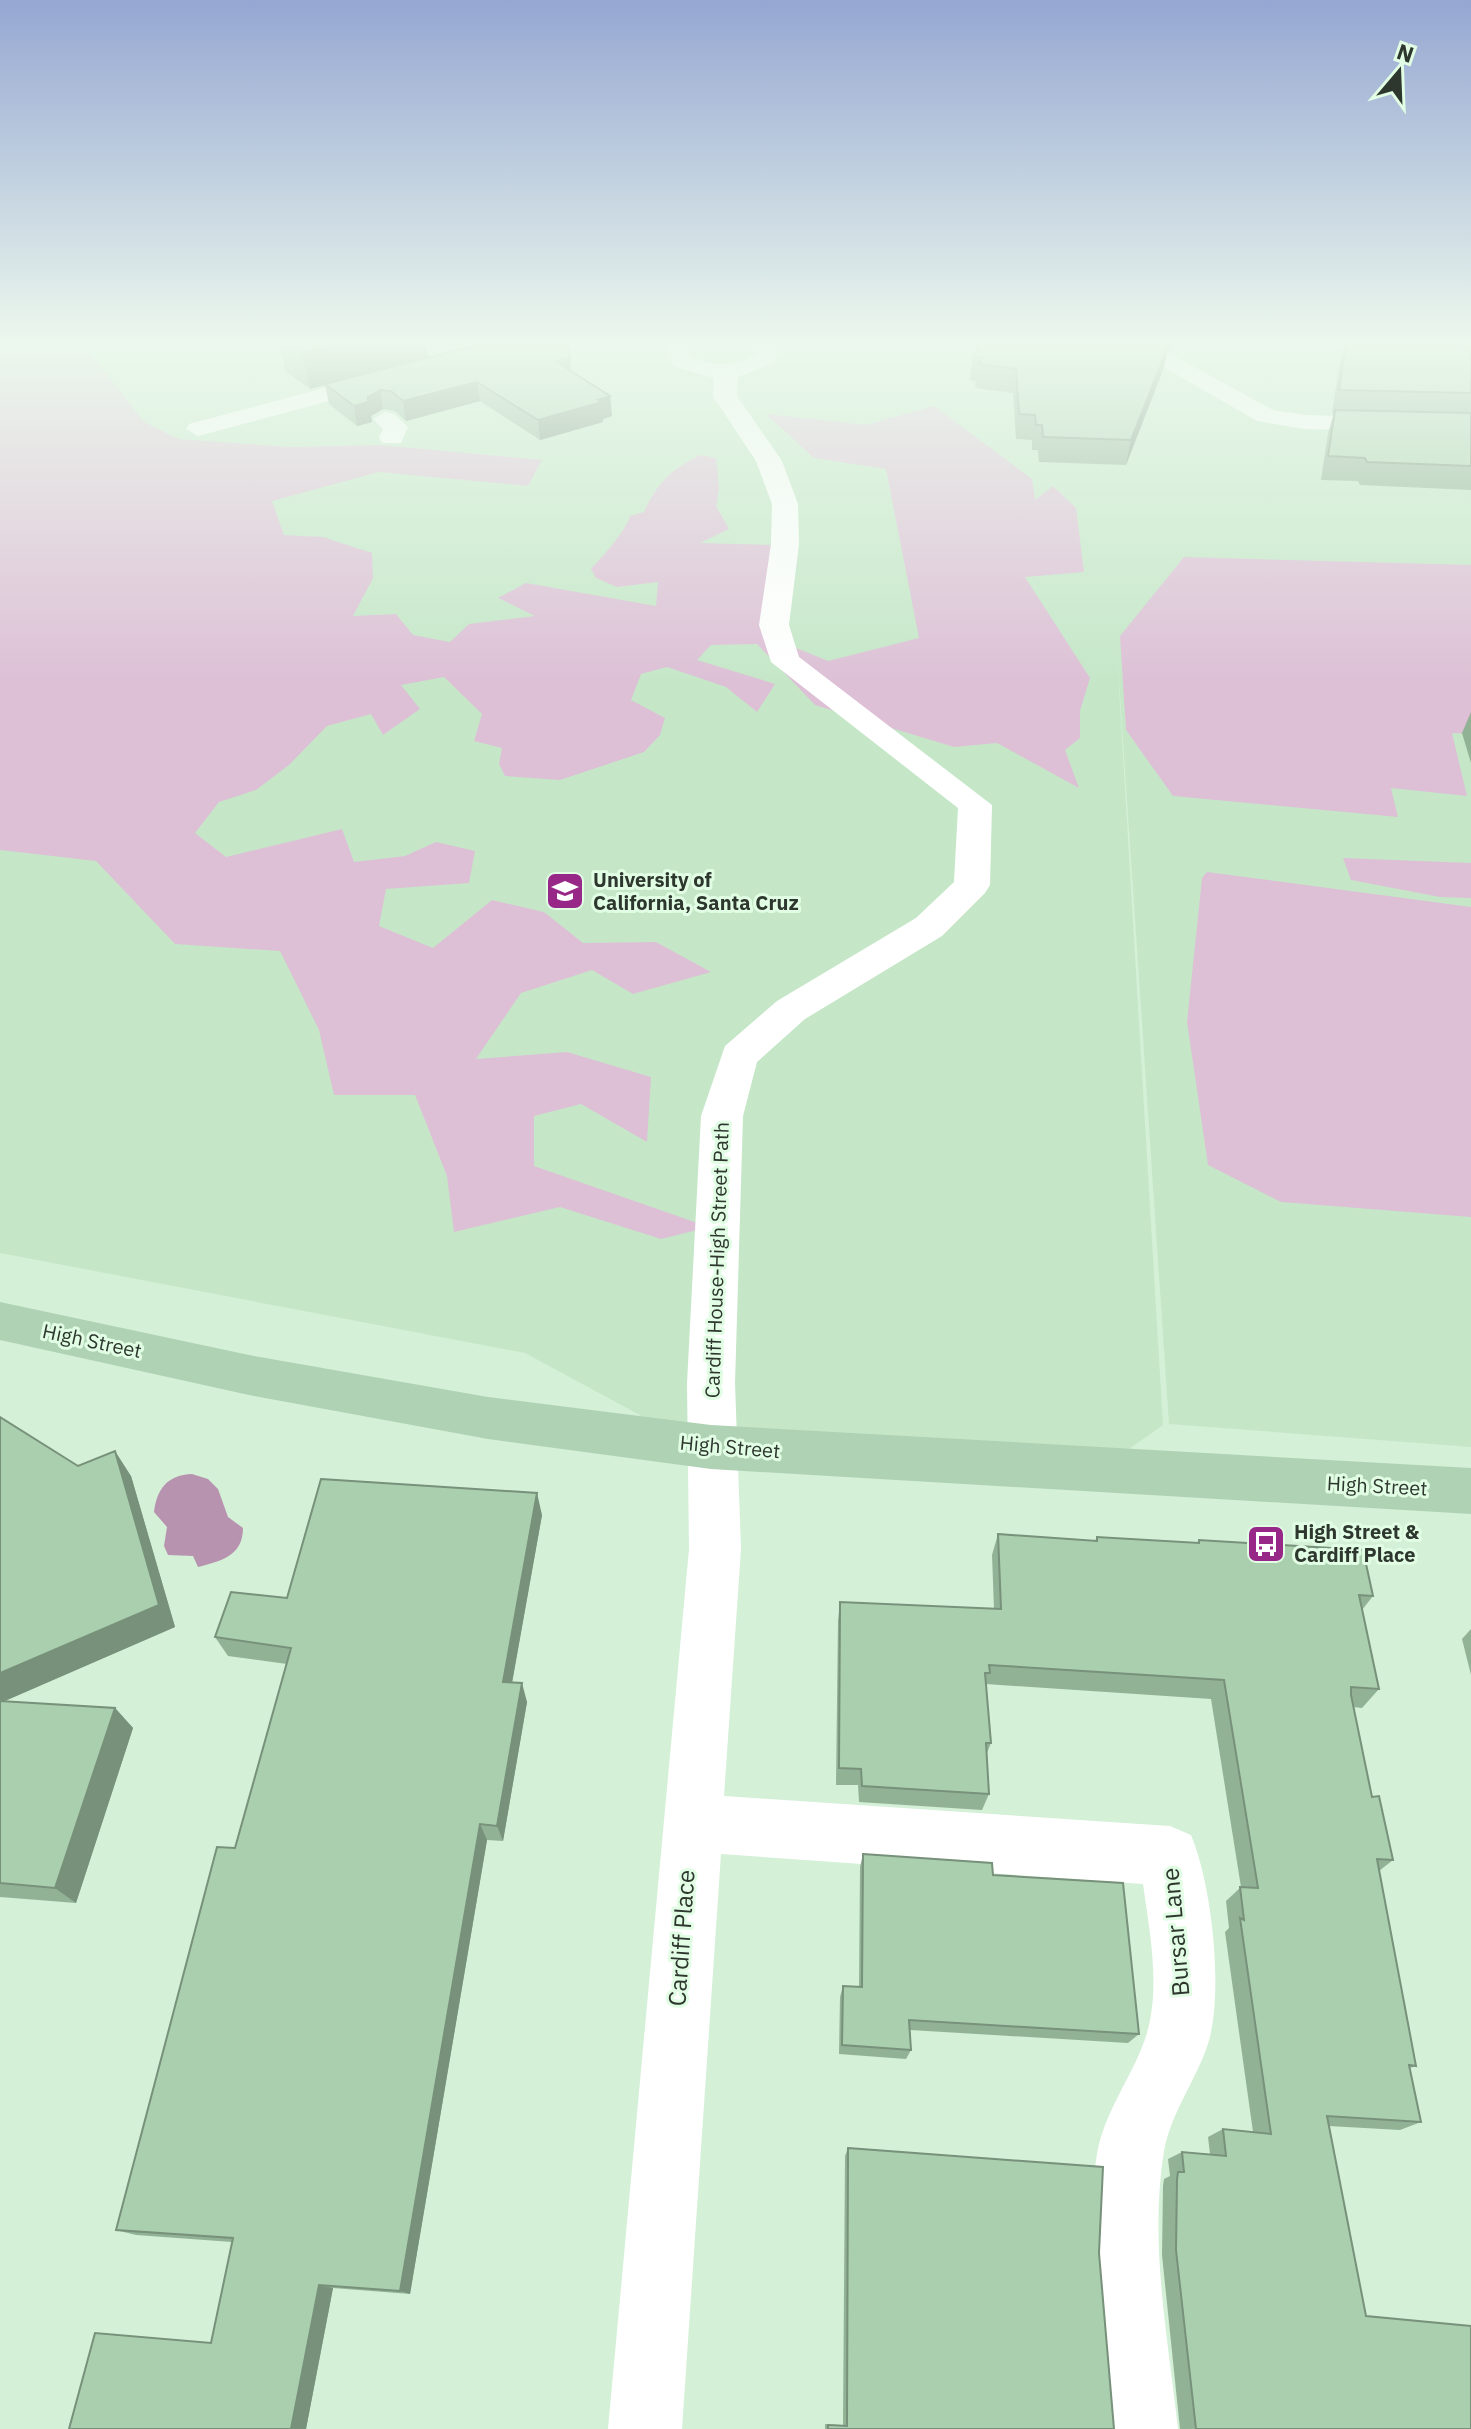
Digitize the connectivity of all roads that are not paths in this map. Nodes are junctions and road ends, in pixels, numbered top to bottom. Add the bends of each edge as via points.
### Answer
1 (766, 455) edge
2 (0, 1321) edge
3 (711, 1447) junction
4 (1471, 1491) edge
5 (691, 1823) junction
6 (645, 2429) edge
7 (1141, 2429) edge

1 - 3 street, Cardiff House-High Street Path via 785,506 774,644 786,662 975,805 972,885 929,927 791,1010 739,1056 722,1116
2 - 3 main road, High Street via 249,1375 488,1418
3 - 4 main road, High Street
3 - 5 street, Cardiff Place via 715,1549
5 - 6 street, Cardiff Place
5 - 7 street, Bursar Lane via 1170,1856 1184,1995 1176,2042 1131,2147 1126,2199

